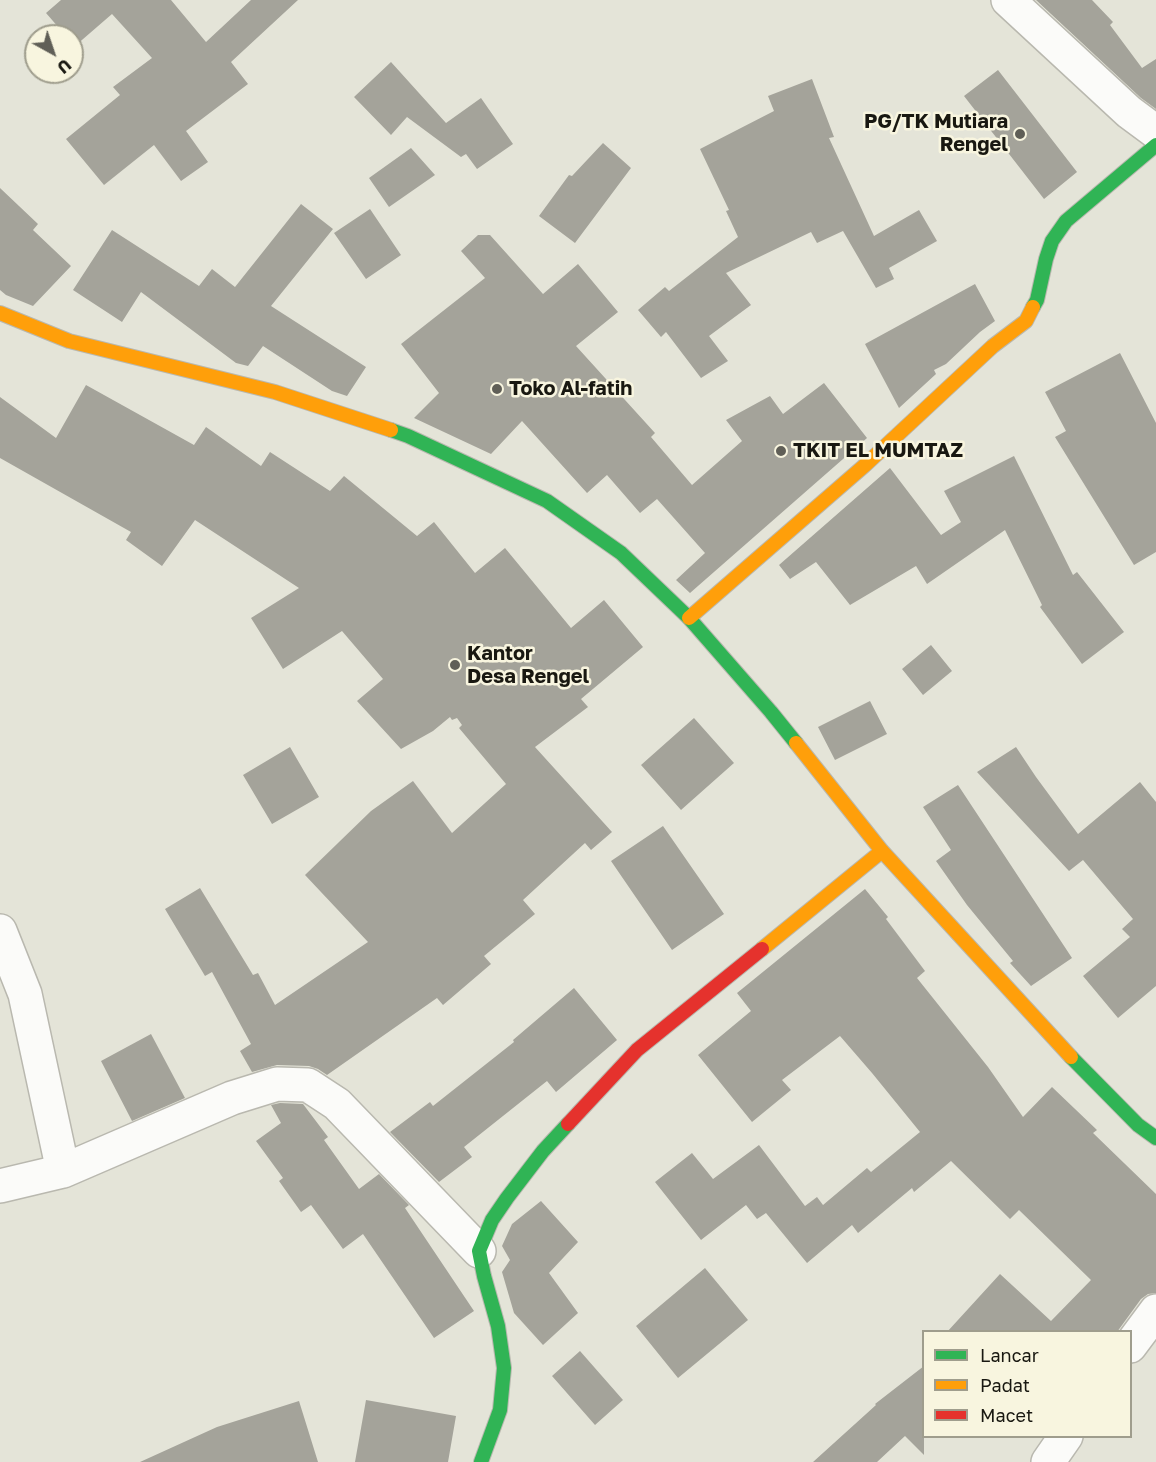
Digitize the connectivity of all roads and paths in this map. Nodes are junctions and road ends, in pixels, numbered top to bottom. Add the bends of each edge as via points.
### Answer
1 (1008, 0) edge
2 (1156, 132) edge
3 (1156, 145) edge
4 (0, 314) edge
5 (689, 618) junction
6 (882, 851) junction
7 (0, 932) edge
8 (1156, 1138) edge
9 (63, 1171) junction
10 (0, 1186) edge
11 (479, 1251) junction
12 (1156, 1311) edge
13 (1132, 1345) edge
14 (1065, 1438) edge
15 (481, 1462) edge
16 (1048, 1462) edge

1 - 2 street via 1129,112
3 - 5 street via 1066,221 1052,241 1036,300 1026,321 993,346 864,466
4 - 5 street via 69,341 275,392 408,436 547,501 621,553
5 - 6 street via 771,712
6 - 8 street via 1065,1052
6 - 11 street via 637,1050 535,1161 492,1220
7 - 9 street via 25,994
9 - 10 street
9 - 11 street via 232,1098 277,1084 308,1085 337,1104
11 - 15 street via 504,1368 500,1410
12 - 13 street
14 - 16 street

